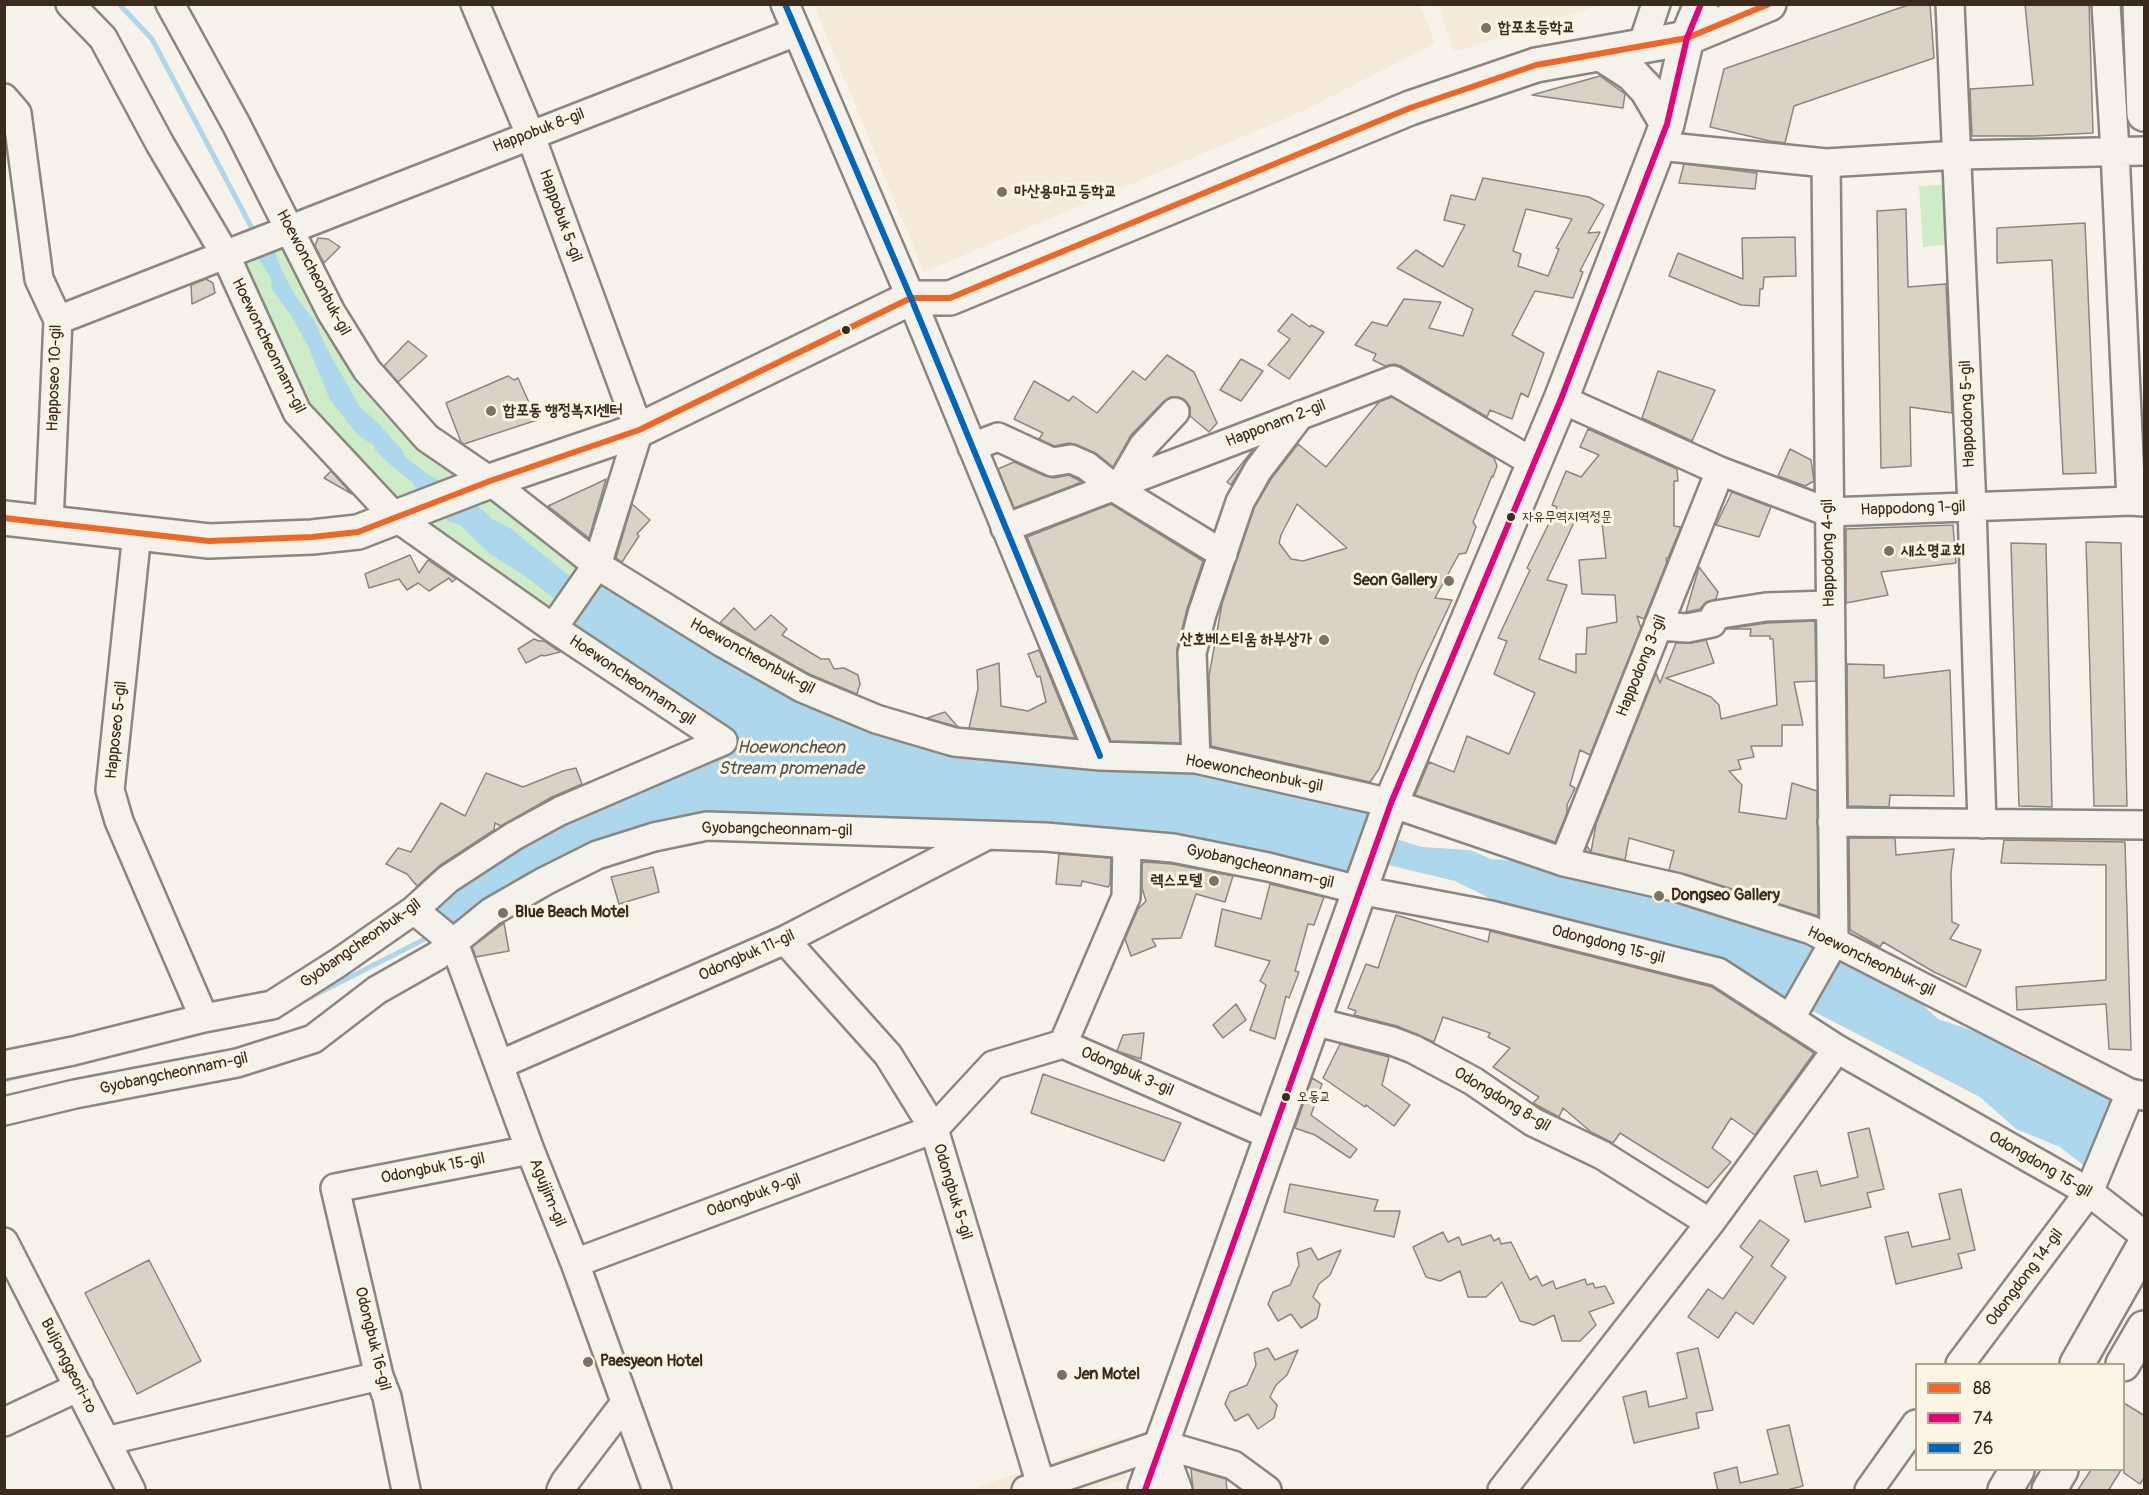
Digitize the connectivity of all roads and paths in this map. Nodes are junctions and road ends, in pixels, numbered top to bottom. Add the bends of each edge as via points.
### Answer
1 (70, 4) edge
2 (170, 4) edge
3 (475, 4) edge
4 (785, 4) edge
5 (1656, 4) edge
6 (1701, 4) edge
7 (1769, 4) edge
8 (1950, 4) edge
9 (2106, 4) edge
10 (2140, 4) edge
11 (796, 32) junction
12 (1687, 38) junction
13 (1642, 46) junction
14 (1600, 54) junction
15 (4, 98) edge
16 (2145, 114) edge
17 (530, 135) junction
18 (1663, 135) junction
19 (2115, 151) junction
20 (2145, 151) edge
21 (1958, 155) junction
22 (1826, 163) junction
23 (286, 230) junction
24 (228, 253) junction
25 (911, 298) junction
26 (58, 320) junction
27 (1561, 399) junction
28 (1175, 412) dead end
29 (1300, 415) junction
30 (639, 430) junction
31 (972, 447) junction
32 (1534, 463) junction
33 (1720, 471) junction
34 (484, 483) junction
35 (1117, 485) junction
36 (2138, 501) edge
37 (1972, 507) junction
38 (406, 512) junction
39 (1828, 512) junction
40 (4, 518) edge
41 (49, 523) junction
42 (1005, 528) junction
43 (137, 533) junction
44 (1223, 554) junction
45 (597, 565) junction
46 (1829, 605) junction
47 (1658, 626) junction
48 (553, 628) junction
49 (723, 741) joint
50 (1100, 756) junction
51 (1196, 759) junction
52 (1391, 803) junction
53 (1832, 822) junction
54 (1982, 824) junction
55 (2145, 825) edge
56 (989, 835) junction
57 (1126, 844) junction
58 (1564, 862) junction
59 (1359, 890) junction
60 (414, 910) junction
61 (785, 940) junction
62 (1834, 942) junction
63 (454, 943) junction
64 (204, 1018) junction
65 (1790, 1019) junction
66 (1314, 1021) junction
67 (1063, 1044) junction
68 (1837, 1049) junction
69 (4, 1065) edge
70 (499, 1065) junction
71 (2137, 1094) edge
72 (4, 1111) edge
73 (934, 1129) junction
74 (1272, 1136) junction
75 (530, 1150) junction
76 (335, 1188) joint
77 (2089, 1192) junction
78 (1710, 1223) junction
79 (2145, 1235) edge
80 (4, 1242) edge
81 (2145, 1246) edge
82 (575, 1263) junction
83 (15, 1283) edge
84 (2145, 1328) edge
85 (1961, 1363) edge
86 (2078, 1363) edge
87 (2124, 1363) edge
88 (379, 1376) junction
89 (79, 1387) junction
90 (624, 1402) junction
91 (4, 1422) edge
92 (1915, 1427) edge
93 (106, 1441) junction
94 (1161, 1444) junction
95 (2016, 1471) edge
96 (2060, 1471) edge
97 (1033, 1488) edge
98 (130, 1491) edge
99 (406, 1491) edge
100 (561, 1491) edge
101 (657, 1491) edge
102 (1145, 1491) edge
103 (1178, 1491) edge
104 (1267, 1491) edge
105 (1502, 1491) edge
106 (1869, 1491) edge
107 (2005, 1491) edge
108 (2049, 1491) edge

1 - 24 street, Hoewoncheonnam-gil via 104,38 160,144
2 - 23 street, Hoewoncheonbuk-gil via 236,124
3 - 17 street, Happobuk 5-gil
4 - 11 street
5 - 13 street
6 - 12 main road
7 - 12 main road
8 - 21 street, Happodong 5-gil
9 - 19 street
10 - 16 main road
11 - 17 street, Happobuk 8-gil
11 - 25 street
12 - 13 main road
12 - 18 main road
13 - 14 main road
14 - 18 main road via 1632,74 1647,90
14 - 25 main road via 1536,65 1410,108 950,298
15 - 26 street, Happoseo 10-gil via 17,113 39,279
17 - 23 street, Happobuk 8-gil
17 - 30 street, Happobuk 5-gil
18 - 22 street
18 - 27 main road
19 - 20 street
19 - 21 street
19 - 36 street
21 - 22 street
21 - 37 street, Happodong 5-gil
22 - 39 street, Happodong 4-gil
23 - 24 street, Happobuk 8-gil
23 - 34 street, Hoewoncheonbuk-gil via 367,370 427,438
24 - 26 street
24 - 38 street, Hoewoncheonnam-gil via 297,412
25 - 30 main road
25 - 31 street
26 - 41 street, Happoseo 10-gil
27 - 32 main road
27 - 33 street, Happodong 1-gil
28 - 35 street via 1143,446
29 - 32 street, Happonam 2-gil via 1393,380
29 - 35 street, Happonam 2-gil
29 - 44 street via 1258,470
30 - 34 main road
30 - 45 street
31 - 35 street via 998,437 1052,462 1071,459
31 - 42 street
32 - 52 main road
33 - 39 street, Happodong 1-gil
33 - 47 street, Happodong 3-gil
34 - 38 main road
34 - 45 street, Hoewoncheonbuk-gil
35 - 42 street, Happonam 2-gil
35 - 44 street
36 - 37 street, Happodong 1-gil
37 - 39 street, Happodong 1-gil
37 - 54 street, Happodong 5-gil
38 - 43 main road via 358,532 312,537 209,541
38 - 48 street, Hoewoncheonnam-gil
39 - 46 street, Happodong 4-gil
40 - 41 main road
41 - 43 main road
42 - 50 street
43 - 64 street, Happoseo 5-gil via 110,790 119,821
44 - 51 street via 1192,653
45 - 48 street
45 - 50 street, Hoewoncheonbuk-gil via 802,688 876,719 954,742
46 - 47 street via 1766,607 1715,615 1712,622 1688,628
46 - 53 street, Happodong 4-gil
47 - 58 street, Happodong 3-gil
48 - 49 street, Hoewoncheonnam-gil
49 - 60 street, Gyobangcheonbuk-gil via 560,811 523,831 448,879
50 - 51 street, Hoewoncheonbuk-gil
51 - 52 street, Hoewoncheonbuk-gil
52 - 58 street, Hoewoncheonbuk-gil
52 - 59 main road
53 - 54 street
53 - 62 street, Happodong 4-gil
54 - 55 street
56 - 57 street, Gyobangcheonnam-gil
56 - 61 street, Odongbuk 11-gil
56 - 63 street, Gyobangcheonnam-gil via 707,826 691,829 597,855 491,912
57 - 59 street, Gyobangcheonnam-gil via 1173,848
57 - 67 street via 1126,897
58 - 62 street, Hoewoncheonbuk-gil via 1679,888 1811,930
59 - 65 street, Odongdong 15-gil via 1491,915 1718,972
59 - 66 main road
60 - 63 street
60 - 64 street, Gyobangcheonbuk-gil via 272,1005
61 - 70 street, Odongbuk 11-gil
61 - 73 street, Odongbuk 5-gil via 888,1055
62 - 65 street
62 - 71 street, Hoewoncheonbuk-gil
63 - 70 street, Agujjim-gil
63 - 72 street, Gyobangcheonnam-gil via 377,990 313,1039 237,1063
64 - 69 street, Gyobangcheonbuk-gil
65 - 68 street, Odongdong 15-gil
66 - 74 main road
66 - 78 street, Odongdong 8-gil via 1413,1048 1473,1080 1533,1122 1602,1155
67 - 73 street, Odongbuk 3-gil via 993,1065
67 - 74 street, Odongbuk 3-gil
68 - 77 street, Odongdong 15-gil
68 - 78 street
70 - 75 street, Agujjim-gil
71 - 77 street, Odongdong 14-gil
73 - 82 street, Odongbuk 9-gil
73 - 97 street, Odongbuk 5-gil
74 - 94 main road
75 - 76 street, Odongbuk 15-gil
75 - 82 street, Agujjim-gil
76 - 88 street, Odongbuk 16-gil
77 - 79 street, Odongdong 15-gil
77 - 85 street, Odongdong 14-gil
78 - 105 street
80 - 83 street, Buljonggeori-ro
81 - 86 main road
82 - 90 street, Agujjim-gil
83 - 89 street, Buljonggeori-ro
84 - 87 main road
88 - 93 street
88 - 99 street, Odongbuk 16-gil
89 - 91 street
89 - 93 street, Buljonggeori-ro
90 - 100 street
90 - 101 street, Agujjim-gil
92 - 106 street
93 - 98 street, Buljonggeori-ro
94 - 97 street
94 - 102 main road
94 - 103 street
94 - 104 street via 1233,1465
95 - 107 main road
96 - 108 main road

